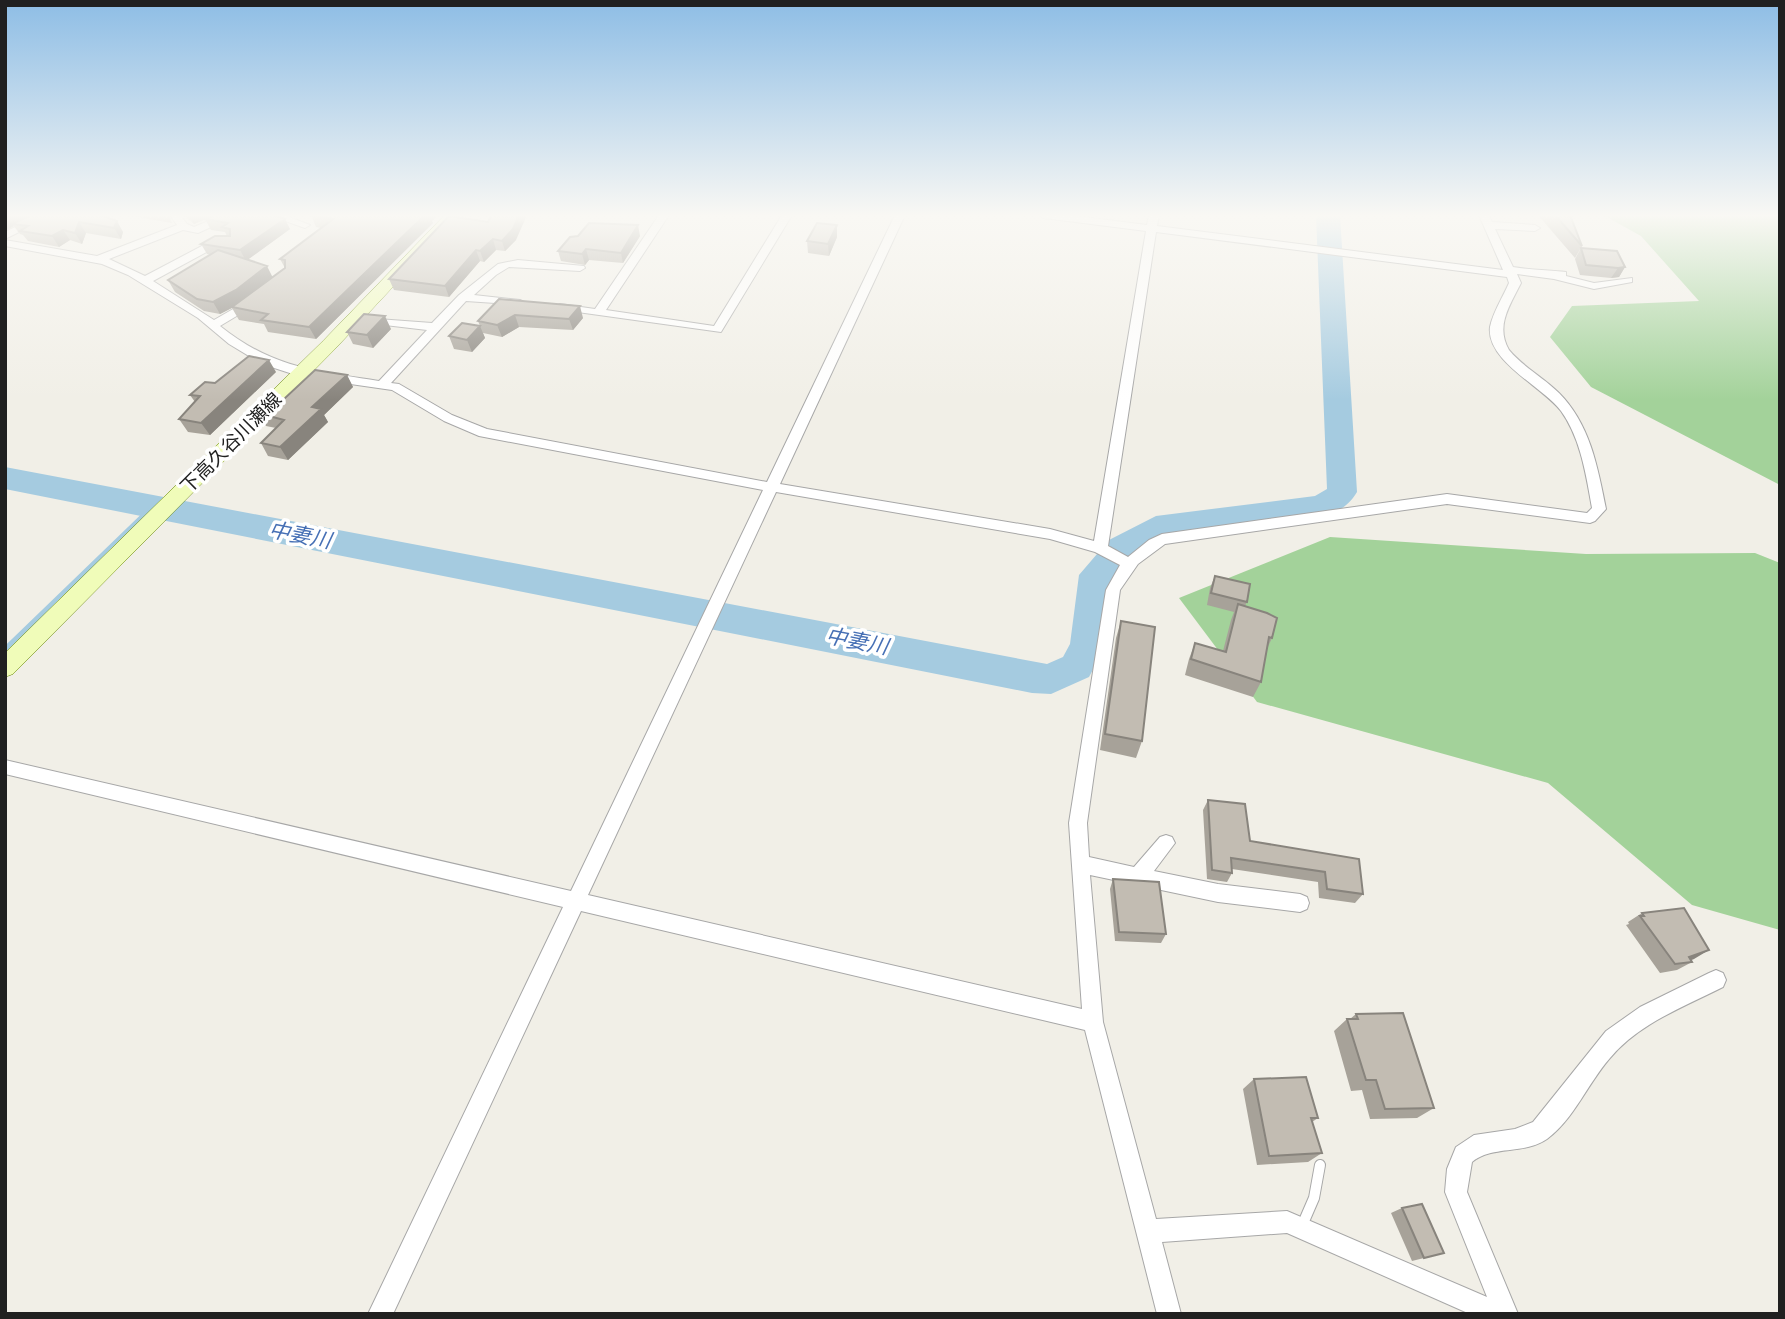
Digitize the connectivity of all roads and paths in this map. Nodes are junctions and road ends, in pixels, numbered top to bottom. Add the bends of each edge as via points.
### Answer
1 (134, 277) edge
2 (152, 277) edge
3 (395, 277) edge
4 (491, 277) edge
5 (622, 277) edge
6 (750, 277) edge
7 (871, 277) edge
8 (1146, 277) edge
9 (1513, 277) edge
10 (1556, 277) edge
11 (1628, 280) dead end
12 (144, 281) junction
13 (463, 297) junction
14 (258, 298) edge
15 (531, 304) edge
16 (544, 306) edge
17 (599, 312) junction
18 (355, 319) junction
19 (213, 325) junction
20 (434, 327) junction
21 (302, 373) junction
22 (382, 385) junction
23 (771, 487) junction
24 (1116, 556) junction
25 (5, 668) edge
26 (5, 767) edge
27 (1166, 844) dead end
28 (1080, 864) junction
29 (1139, 875) junction
30 (576, 903) junction
31 (1300, 903) dead end
32 (1716, 980) dead end
33 (1093, 1022) junction
34 (1320, 1165) edge
35 (1301, 1228) junction
36 (1147, 1231) junction
37 (380, 1314) edge
38 (1169, 1314) edge
39 (1498, 1314) edge
40 (1506, 1314) edge

1 - 12 street
2 - 12 street
3 - 18 main road, 下高久谷川瀬線
4 - 13 street
5 - 17 street
6 - 17 street via 718,330
7 - 23 street
8 - 24 street
9 - 24 street via 1515,282 1496,334 1506,353 1554,395 1573,421 1587,449 1599,509 1596,515 1590,518 1439,500 1162,539
10 - 11 street via 1594,286
12 - 19 street
13 - 15 street
13 - 20 street
14 - 19 street
16 - 17 street
18 - 20 street
18 - 21 main road, 下高久谷川瀬線
19 - 21 street via 247,351
20 - 22 street
21 - 22 street
21 - 25 main road, 下高久谷川瀬線
22 - 23 street via 395,387 447,418 484,433
23 - 24 street via 1050,534
23 - 30 street
24 - 28 street via 1078,823
26 - 30 street
27 - 29 street
28 - 29 street
28 - 33 street
29 - 31 street via 1218,893
30 - 33 street
30 - 37 street
32 - 40 street via 1625,1028 1539,1131 1526,1139 1478,1145 1463,1156 1455,1171 1456,1192
33 - 36 street
34 - 35 lane via 1314,1198
35 - 36 street via 1287,1222
35 - 39 street
36 - 38 street

